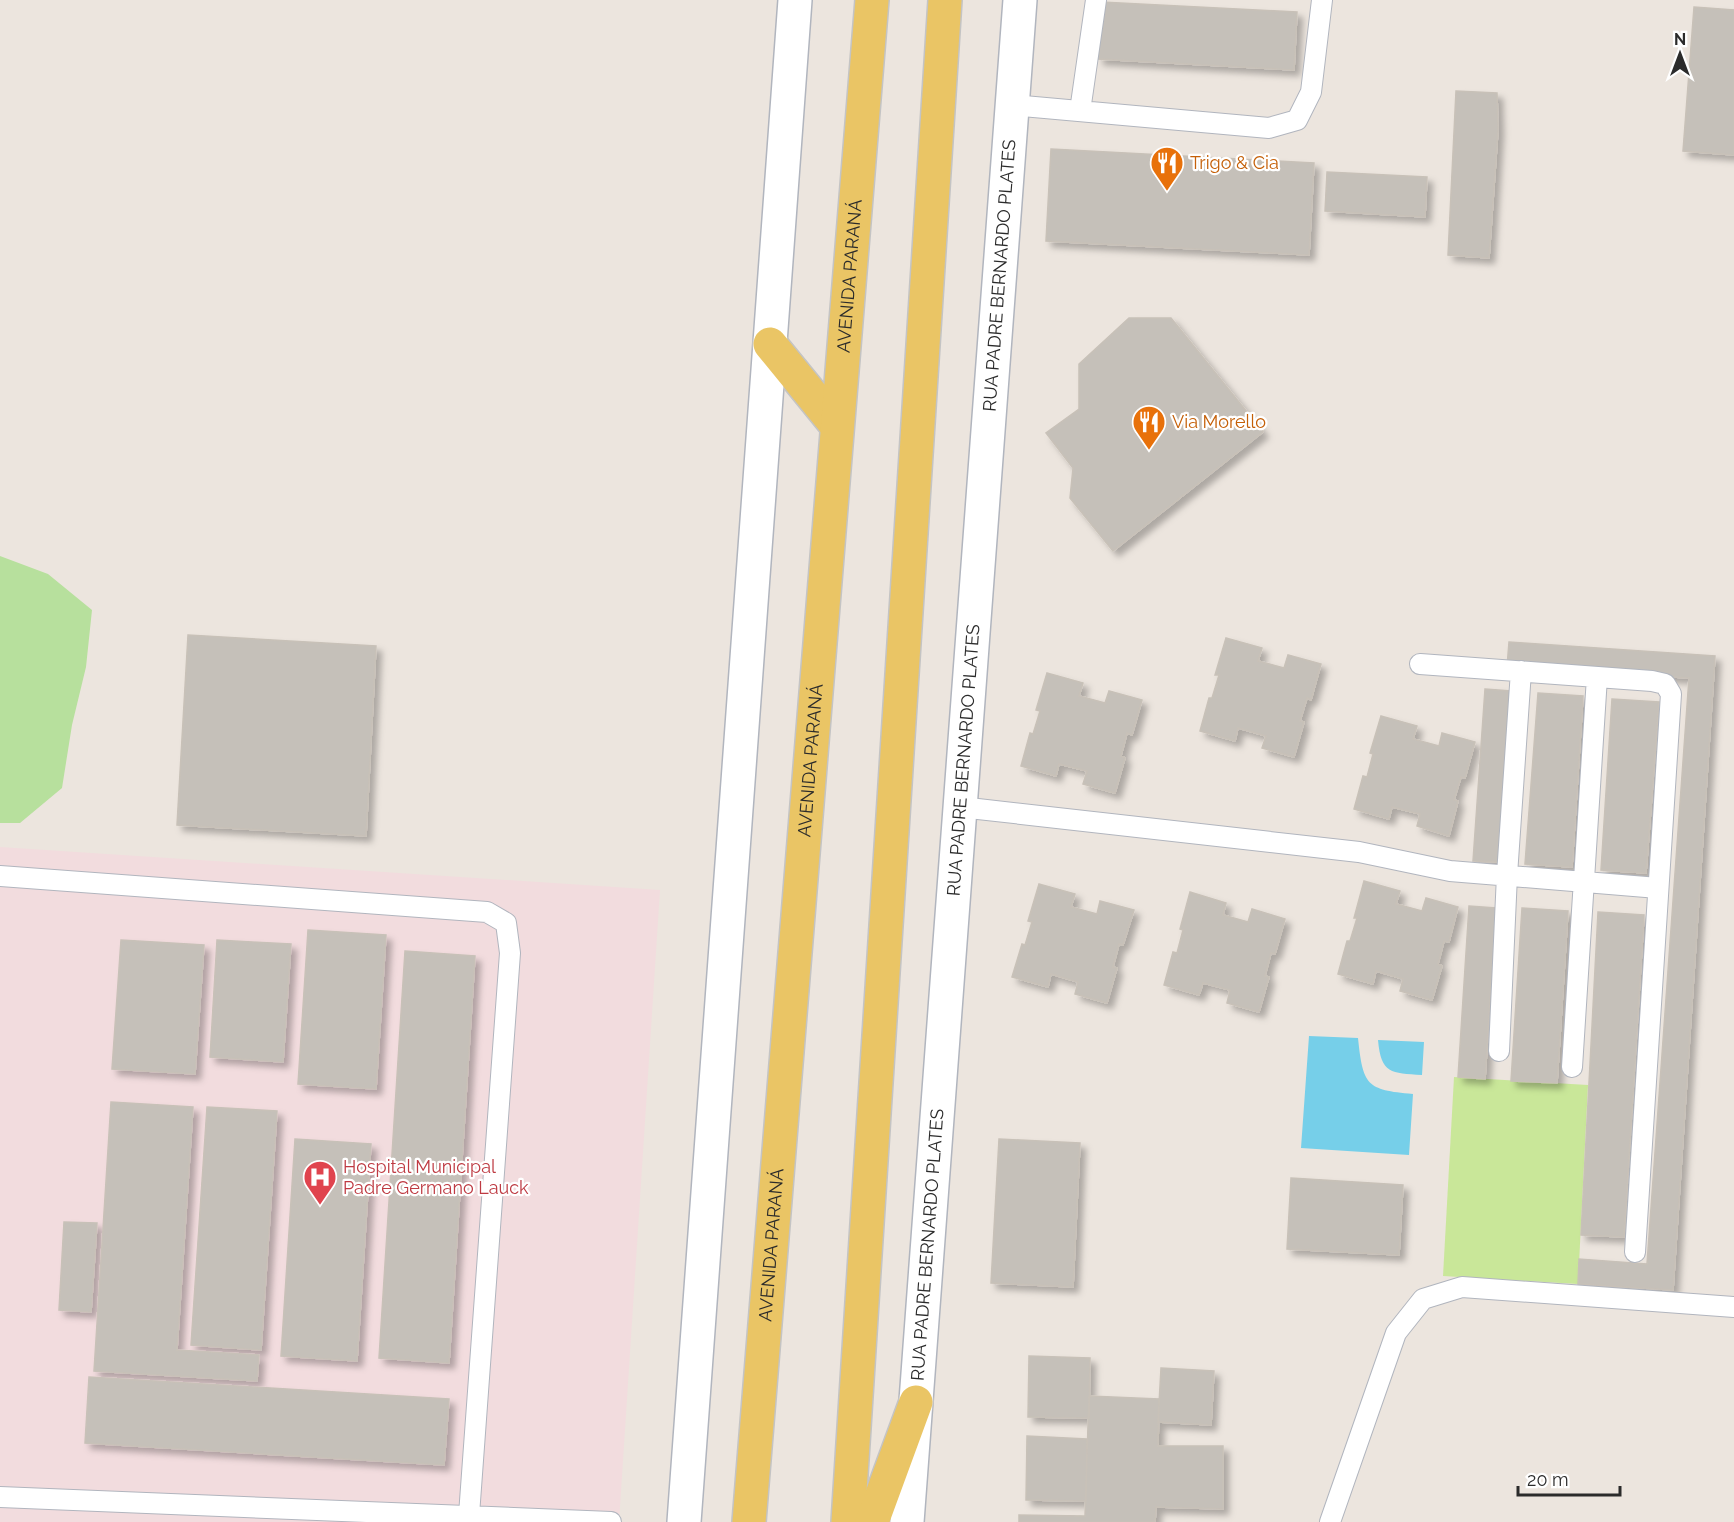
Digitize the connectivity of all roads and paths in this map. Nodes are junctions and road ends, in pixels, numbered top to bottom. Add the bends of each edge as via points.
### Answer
1 (795, 0) edge
2 (872, 0) edge
3 (945, 0) edge
4 (1020, 0) edge
5 (1096, 0) edge
6 (1322, 0) edge
7 (1012, 105) junction
8 (1080, 111) junction
9 (770, 344) junction
10 (837, 426) junction
11 (1420, 664) dead end
12 (1521, 671) junction
13 (1597, 677) junction
14 (960, 807) junction
15 (1507, 875) junction
16 (0, 876) edge
17 (1584, 882) junction
18 (1658, 888) junction
19 (1499, 1051) dead end
20 (1572, 1067) dead end
21 (1635, 1252) dead end
22 (1734, 1307) edge
23 (916, 1401) junction
24 (0, 1497) edge
25 (469, 1515) junction
26 (611, 1522) edge
27 (684, 1522) edge
28 (749, 1522) edge
29 (848, 1522) edge
30 (872, 1522) edge
31 (907, 1522) edge
32 (1330, 1522) edge

1 - 9 street
2 - 10 main road, AVENIDA PARANÁ
3 - 29 main road
4 - 7 street, RUA PADRE BERNARDO PLATES
5 - 8 lane
6 - 8 lane via 1311,92 1297,120 1269,128
7 - 8 lane
7 - 14 street, RUA PADRE BERNARDO PLATES
9 - 10 main road
9 - 27 street
10 - 28 main road, AVENIDA PARANÁ
11 - 12 lane
12 - 13 lane
12 - 15 lane
13 - 17 lane
13 - 18 lane via 1652,681 1665,684 1671,694
14 - 15 lane via 1359,852 1450,871
14 - 23 street, RUA PADRE BERNARDO PLATES
15 - 17 lane
15 - 19 lane
16 - 25 lane via 487,912 506,923 510,953
17 - 18 lane
17 - 20 lane
18 - 21 lane
22 - 32 lane via 1462,1287 1423,1299 1396,1333
23 - 30 main road
23 - 31 street, RUA PADRE BERNARDO PLATES
24 - 25 lane
25 - 26 lane

